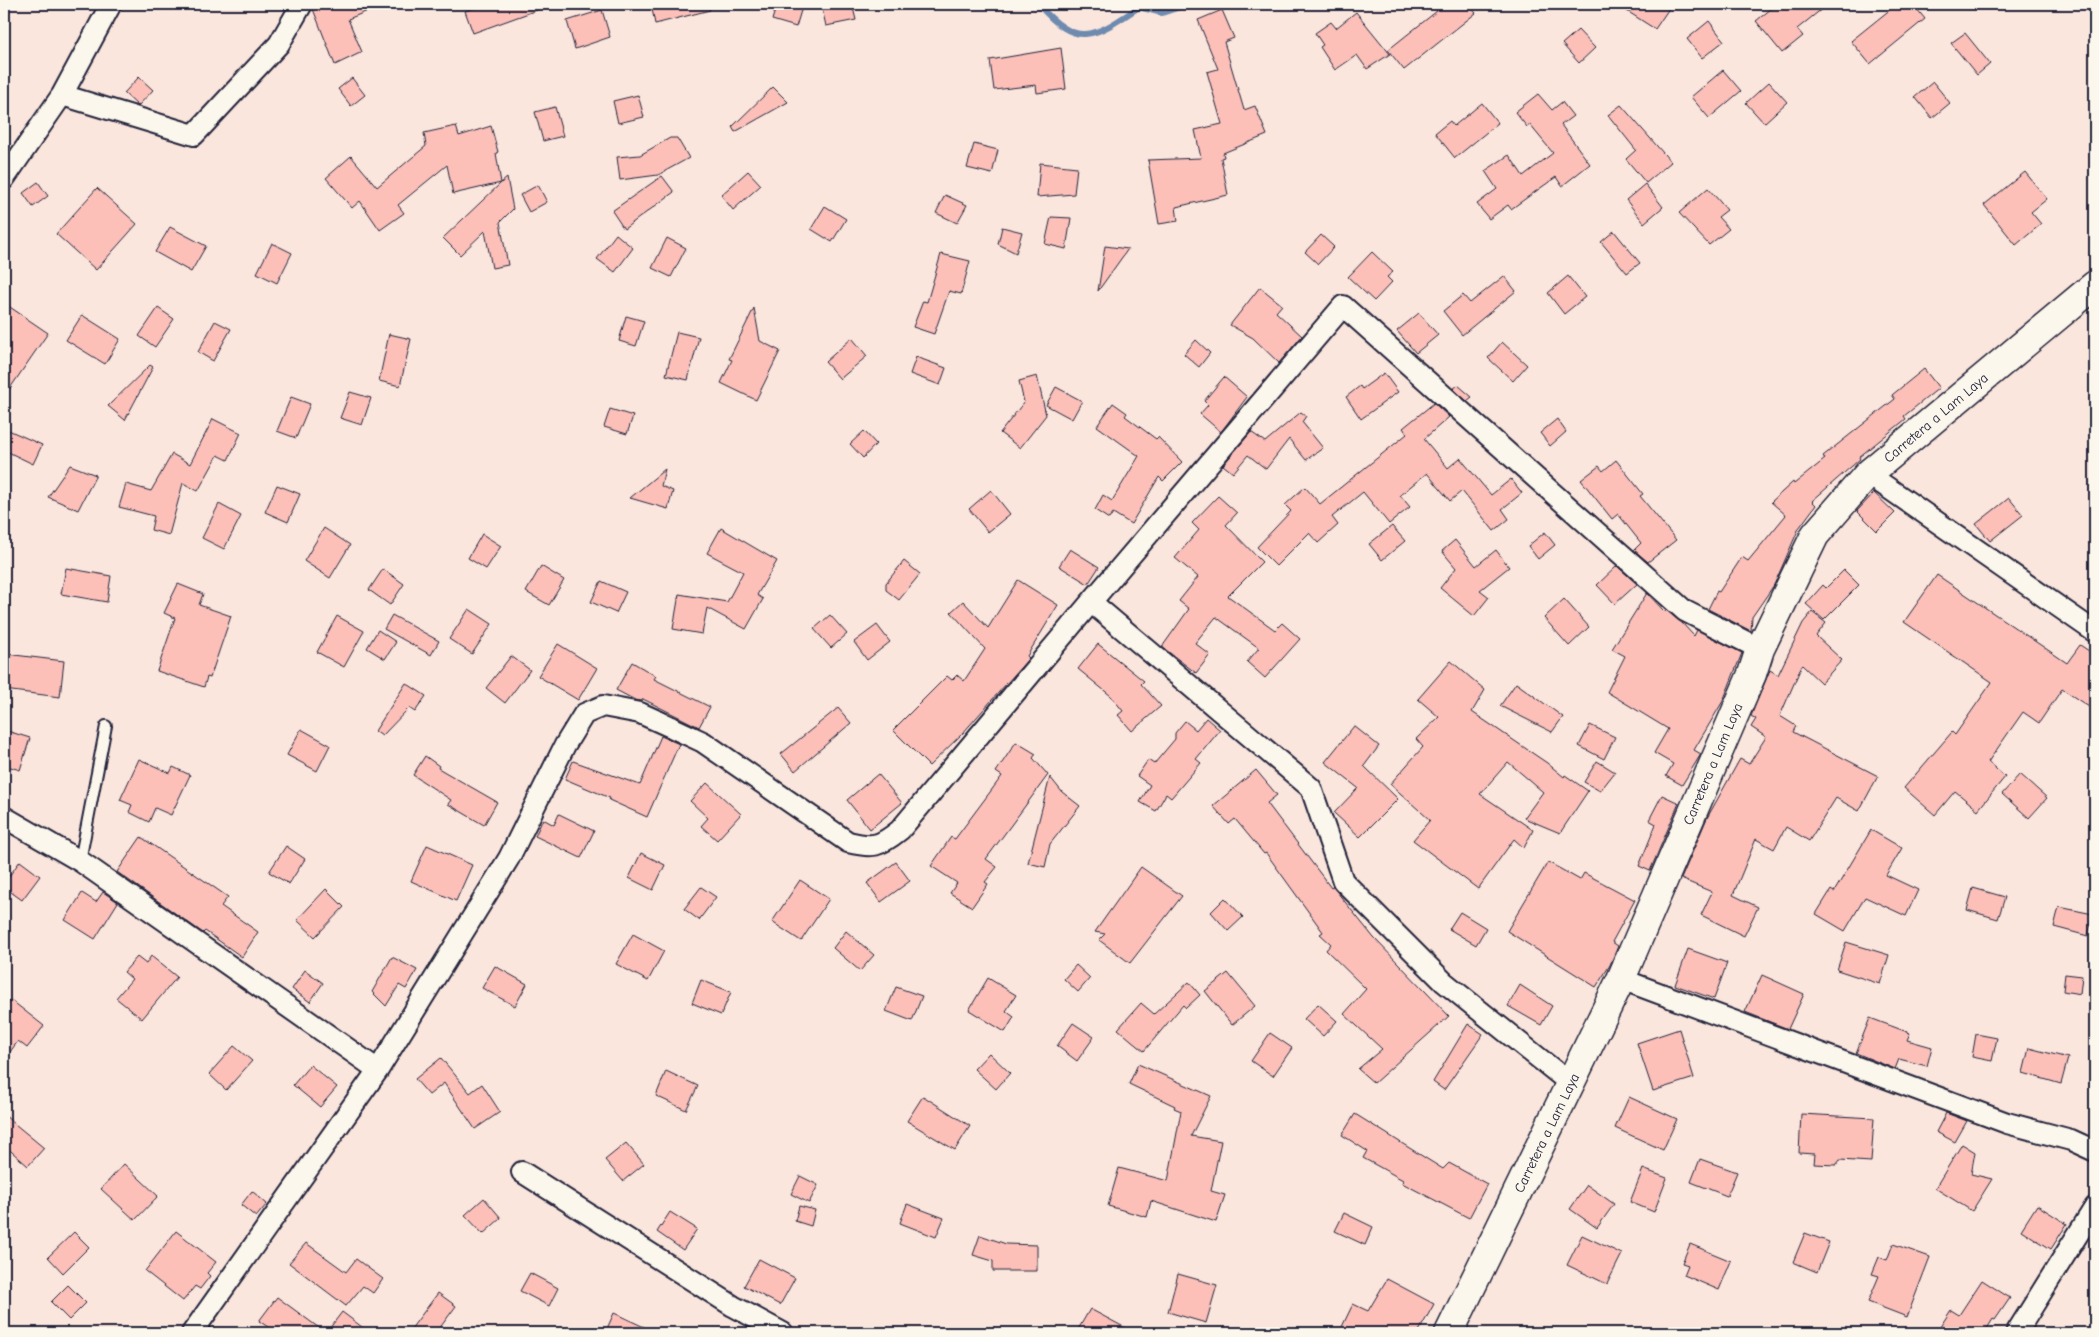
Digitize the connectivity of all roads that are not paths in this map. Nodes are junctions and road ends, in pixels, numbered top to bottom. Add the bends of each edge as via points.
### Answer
1 (112, 4) edge
2 (302, 4) edge
3 (62, 96) junction
4 (4, 179) edge
5 (2095, 285) edge
6 (1868, 474) junction
7 (1091, 602) junction
8 (2095, 632) edge
9 (1760, 649) junction
10 (106, 726) dead end
11 (4, 817) edge
12 (80, 860) junction
13 (1622, 979) junction
14 (378, 1070) junction
15 (1572, 1084) junction
16 (2095, 1151) edge
17 (522, 1172) dead end
18 (2095, 1207) edge
19 (192, 1333) edge
20 (784, 1333) edge
21 (1449, 1333) edge
22 (2016, 1333) edge

1 - 3 street
2 - 3 street via 279,44 194,135
3 - 4 street
5 - 6 main road, Carretera a Lam Laya
6 - 8 street
6 - 9 main road, Carretera a Lam Laya via 1815,535
7 - 9 street via 1344,306 1684,611
7 - 14 street via 900,830 884,843 868,846 848,842 703,742 640,713 603,706 584,714 565,745 509,858
7 - 15 street via 1311,788 1343,881 1444,982
9 - 13 main road, Carretera a Lam Laya
10 - 12 lane
11 - 12 street
12 - 14 street
13 - 15 main road, Carretera a Lam Laya
13 - 16 street via 2006,1123 2071,1140
14 - 19 street
15 - 21 main road, Carretera a Lam Laya
17 - 20 street via 733,1306
18 - 22 street

